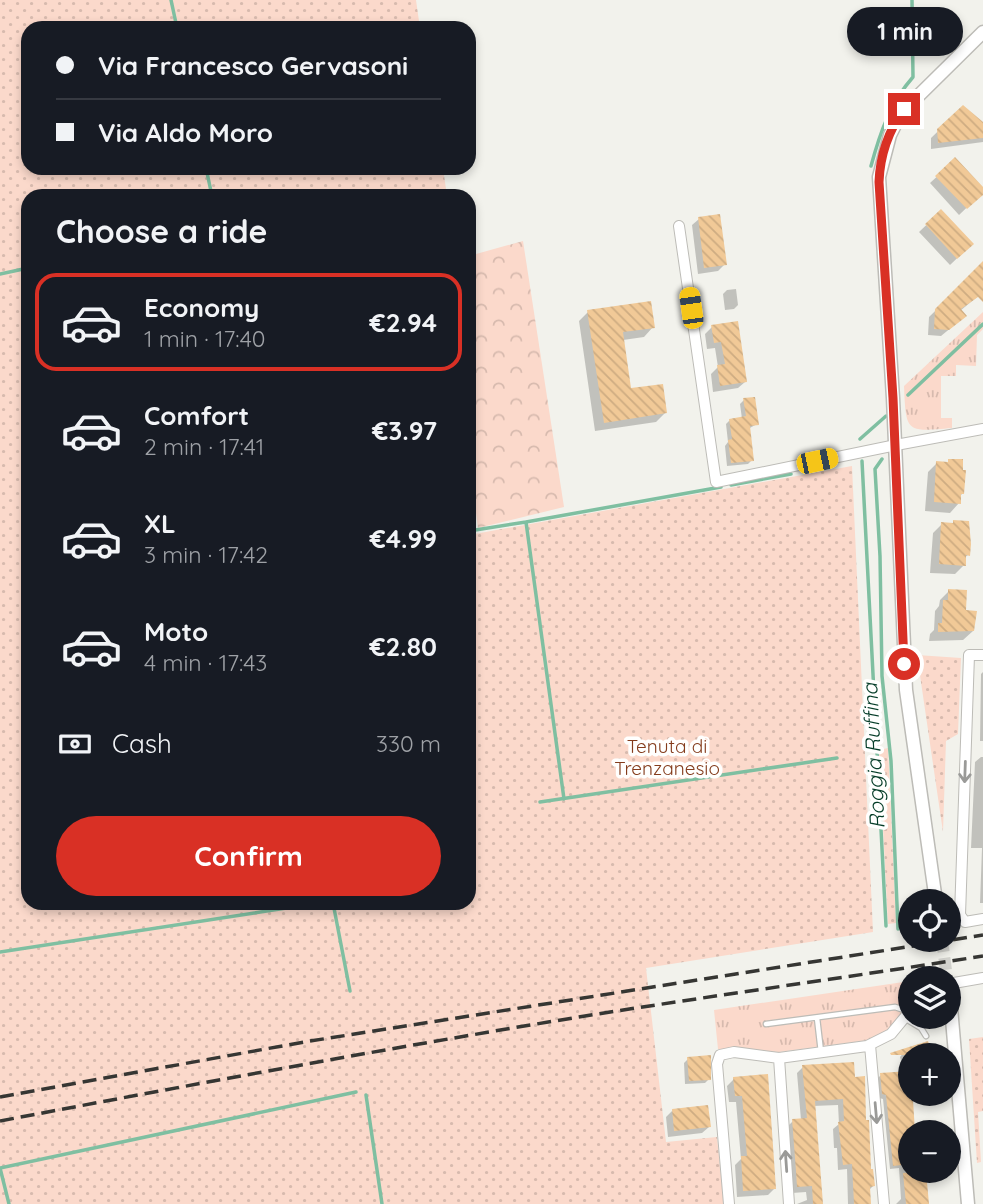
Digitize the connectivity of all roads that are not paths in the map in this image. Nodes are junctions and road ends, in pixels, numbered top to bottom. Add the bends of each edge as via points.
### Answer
1 (983, 32) edge
2 (679, 226) dead end
3 (983, 429) edge
4 (896, 444) junction
5 (983, 655) edge
6 (934, 889) edge
7 (983, 919) edge
8 (983, 978) edge
9 (961, 986) edge
10 (898, 1009) edge
11 (817, 1018) junction
12 (766, 1024) dead end
13 (898, 1026) edge
14 (922, 1029) edge
15 (952, 1029) edge
16 (926, 1036) dead end
17 (870, 1045) junction
18 (822, 1053) junction
19 (779, 1058) junction
20 (729, 1204) edge
21 (789, 1204) edge
22 (884, 1204) edge
23 (968, 1204) edge

1 - 4 street via 904,109 892,129 880,168
2 - 4 street via 716,482
3 - 4 street
4 - 6 street via 905,690
5 -> 7 street via 968,654 962,730 960,915 965,922
8 - 9 street
10 - 11 lane
11 - 12 lane
11 - 18 lane
13 - 17 street
14 - 16 lane
15 - 23 street
17 - 18 street
17 -> 22 street
18 - 19 street
19 - 20 street via 732,1051 718,1057
21 -> 19 street

